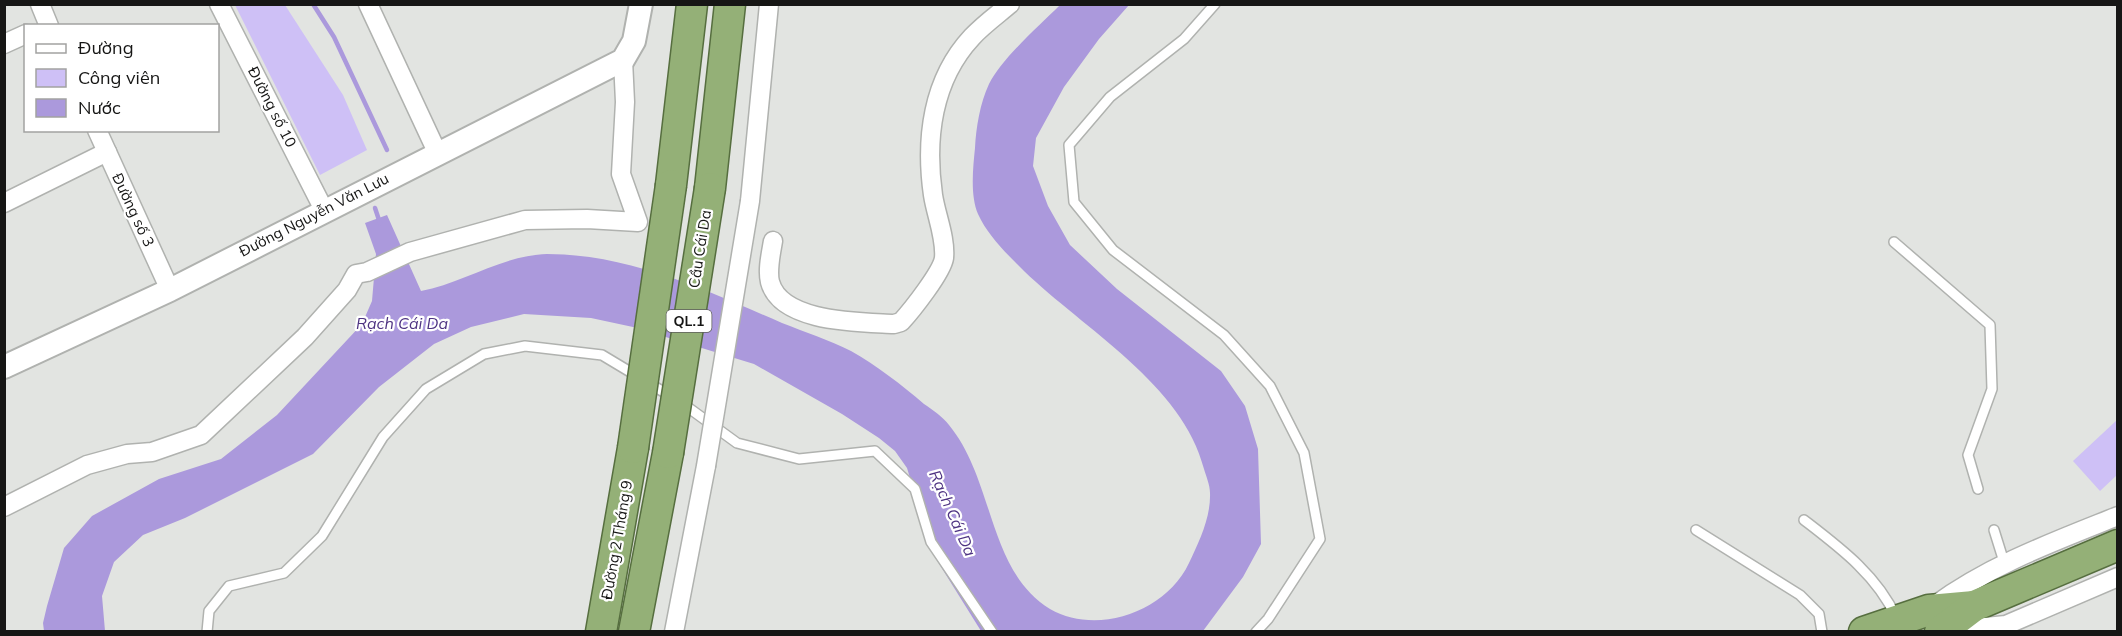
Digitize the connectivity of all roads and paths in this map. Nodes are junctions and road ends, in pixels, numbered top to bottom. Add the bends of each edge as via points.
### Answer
1 (40, 4) edge
2 (219, 4) edge
3 (641, 4) edge
4 (692, 4) edge
5 (730, 4) edge
6 (768, 4) edge
7 (1010, 4) edge
8 (1215, 4) edge
9 (376, 7) edge
10 (46, 24) edge
11 (24, 35) edge
12 (4, 45) edge
13 (623, 60) junction
14 (98, 132) edge
15 (107, 152) junction
16 (437, 152) junction
17 (4, 203) edge
18 (324, 210) junction
19 (773, 241) dead end
20 (1894, 242) dead end
21 (170, 290) junction
22 (4, 368) edge
23 (1978, 489) dead end
24 (4, 507) edge
25 (2118, 516) edge
26 (1804, 520) dead end
27 (1696, 530) dead end
28 (1994, 530) dead end
29 (2118, 546) edge
30 (2004, 562) junction
31 (2118, 578) edge
32 (1897, 619) junction
33 (1936, 624) edge
34 (207, 632) edge
35 (601, 632) edge
36 (634, 632) edge
37 (674, 632) edge
38 (992, 632) edge
39 (1256, 632) edge
40 (1821, 632) edge
41 (1864, 632) edge

1 - 10 street
2 - 18 street, Đường số 10
3 - 13 street via 634,41
4 - 35 highway, Đường 2 Tháng 9 / QL.1, bridge via 671,185 633,448
5 - 36 highway, Cầu Cái Da / QL.1, bridge via 710,188 668,453
6 - 37 street, bridge via 750,201
7 - 19 street via 973,36 941,85 929,151 944,259 901,322 848,322 805,314 784,302 769,276
8 - 39 lane via 1184,39 1110,97 1069,145 1074,202 1113,250 1224,335 1270,386 1304,453 1320,539
9 - 16 street
11 - 12 street
13 - 16 street, Đường Nguyễn Văn Lưu
13 - 24 street via 621,174 638,222 531,219 410,252 356,274 347,290 305,337 201,435 152,452 87,465
14 - 15 street, Đường số 3
15 - 17 street
15 - 21 street, Đường số 3
16 - 18 street, Đường Nguyễn Văn Lưu
18 - 21 street, Đường Nguyễn Văn Lưu
20 - 23 lane via 1990,325 1992,389 1968,454
21 - 22 street, Đường Nguyễn Văn Lưu
25 - 30 street
26 - 32 lane via 1856,562 1890,603
27 - 40 lane via 1800,595 1819,614
28 - 30 lane
29 - 33 highway
30 - 33 street via 1965,584
31 - 33 street via 2006,626
32 - 33 highway
32 - 41 highway
34 - 38 lane via 209,610 229,586 284,573 322,537 383,437 426,389 484,354 525,346 602,355 682,403 737,443 799,459 875,451 915,489 931,542

